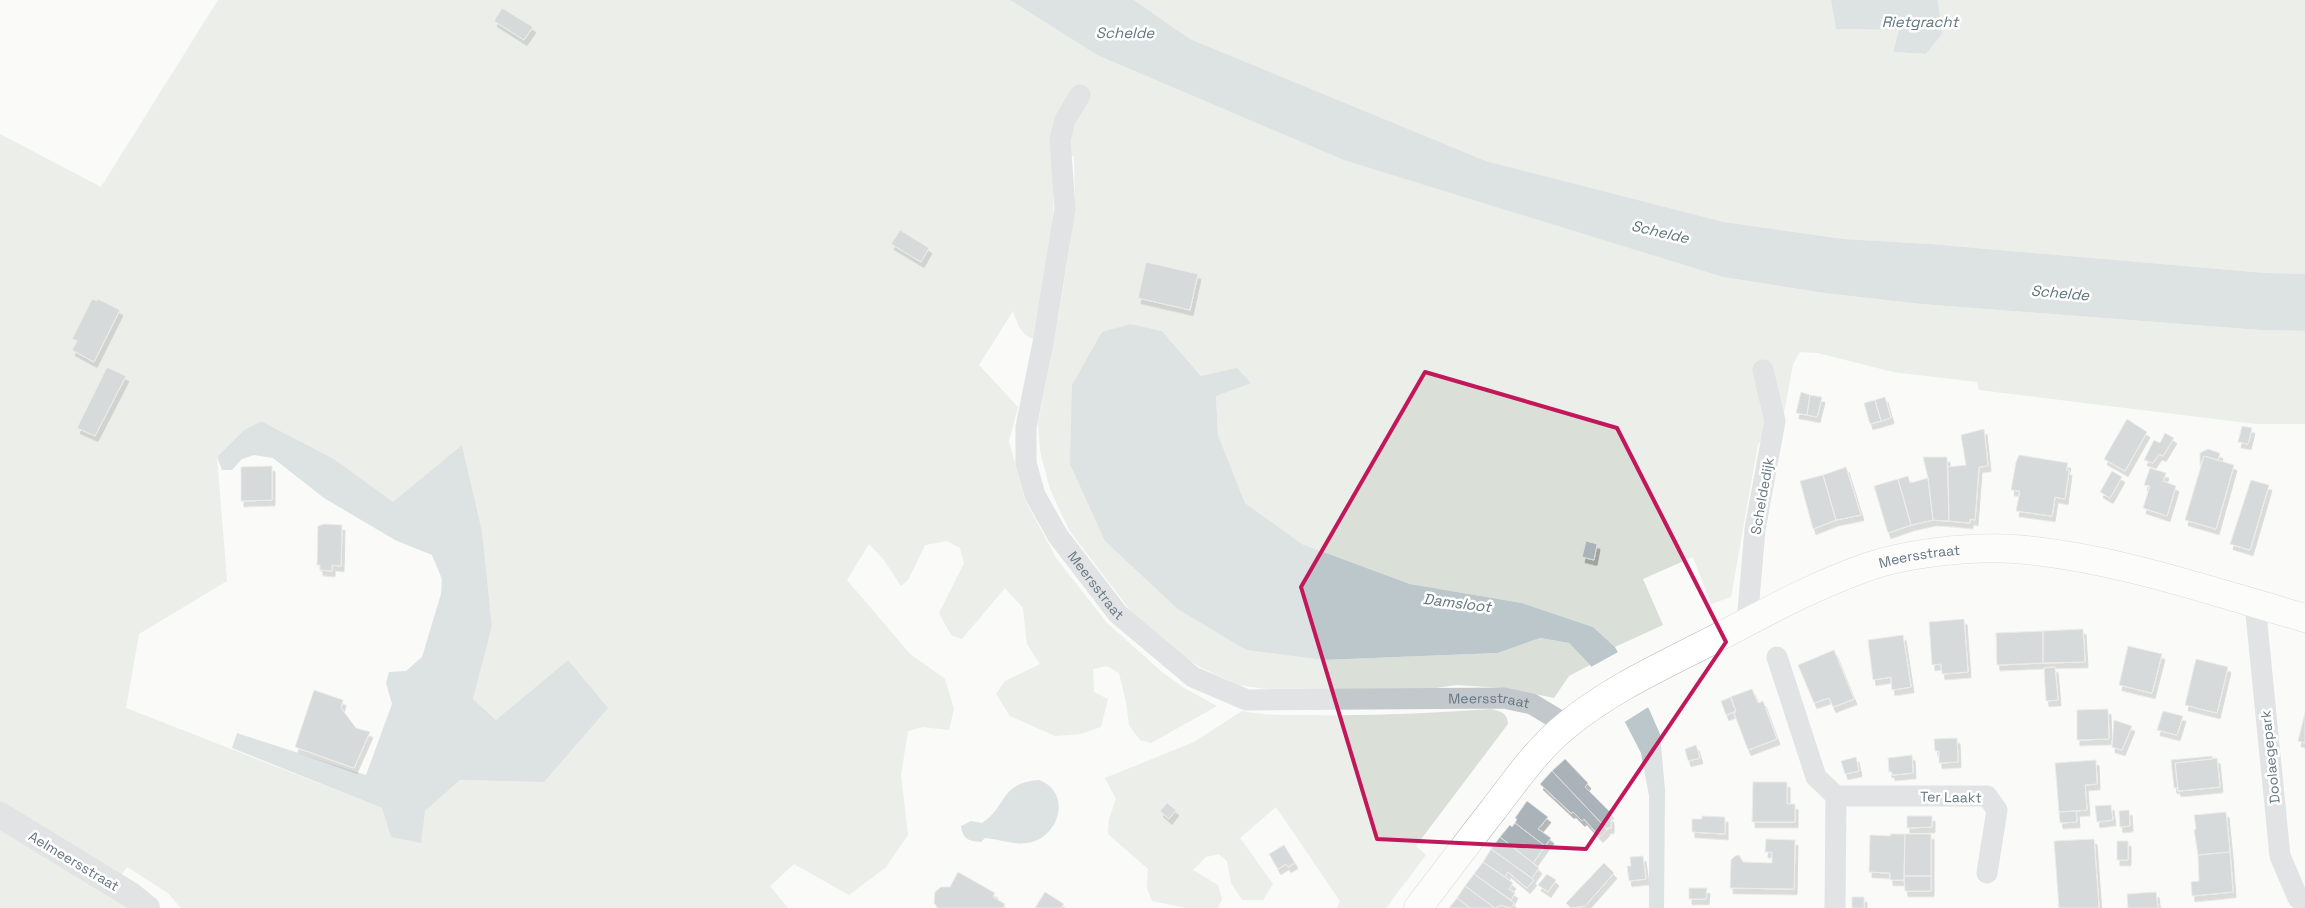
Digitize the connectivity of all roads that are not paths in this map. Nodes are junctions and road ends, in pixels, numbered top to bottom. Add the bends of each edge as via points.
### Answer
1 (1080, 95) dead end
2 (1763, 370) dead end
3 (2255, 604) junction
4 (2305, 618) edge
5 (1747, 623) junction
6 (1777, 656) dead end
7 (1567, 725) junction
8 (1836, 796) junction
9 (0, 815) edge
10 (1987, 873) dead end
11 (2299, 902) edge
12 (148, 908) edge
13 (1418, 908) edge
14 (1835, 908) edge

1 - 7 street, Meersstraat via 1065,120 1060,140 1065,208 1026,428 1026,462 1035,496 1058,536 1118,614 1193,677 1247,700 1504,698 1532,704
2 - 5 street, Scheldedijk via 1775,421 1755,528
3 - 4 main road, Meersstraat
3 - 5 main road, Meersstraat via 2136,570 2068,555 2013,549 1966,550 1906,557 1864,568
3 - 11 street, Doolaegepark via 2280,856
5 - 7 main road, Meersstraat via 1646,674 1598,702
6 - 8 street via 1816,777
7 - 13 main road, Meersstraat via 1517,778
8 - 10 street, Ter Laakt via 1987,796 1997,810
8 - 14 street
9 - 12 street, Aelmeersstraat

